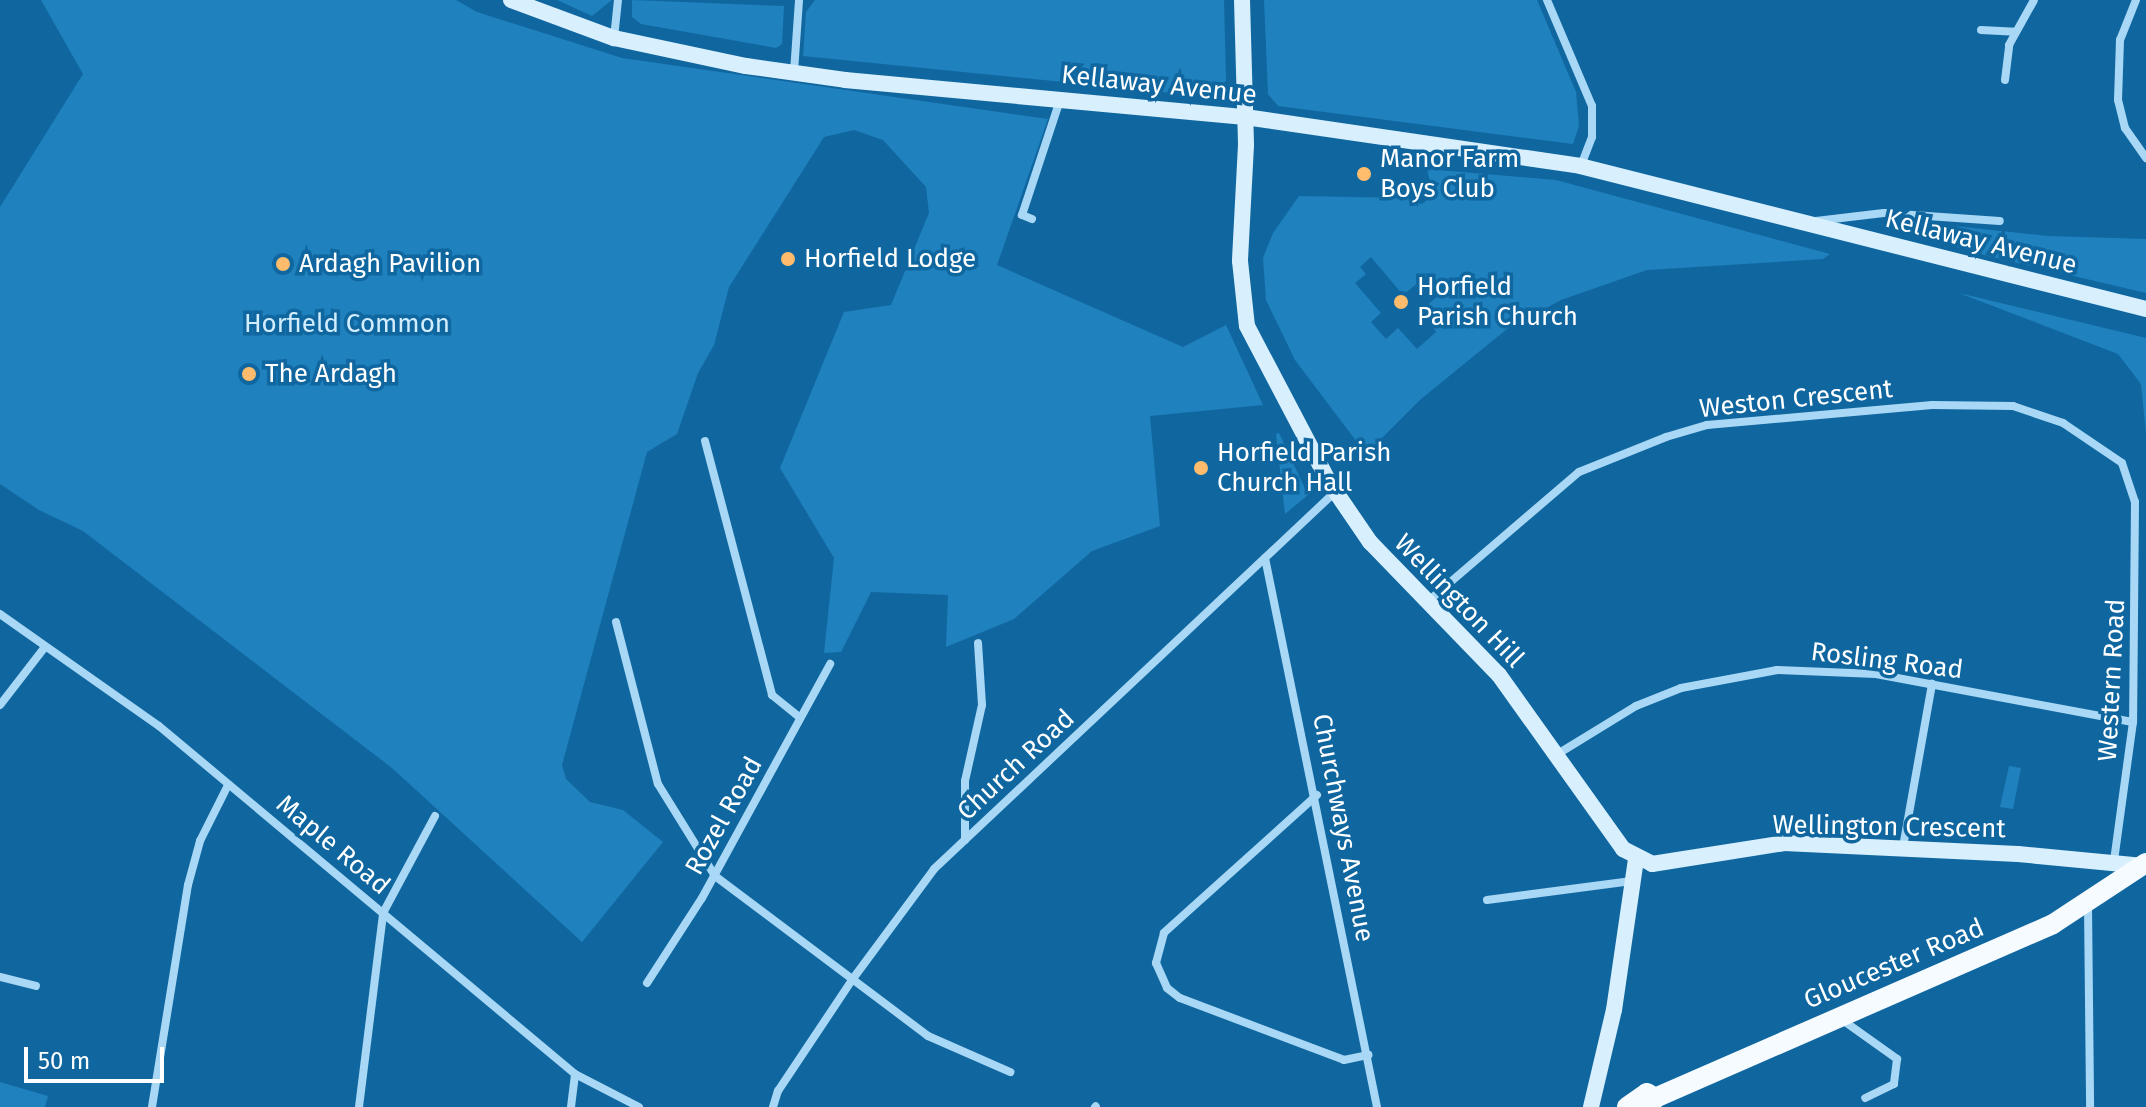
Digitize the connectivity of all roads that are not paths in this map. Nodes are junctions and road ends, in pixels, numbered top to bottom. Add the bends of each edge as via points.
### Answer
1 (511, 0) edge
2 (618, 0) edge
3 (799, 0) edge
4 (1242, 0) edge
5 (1547, 0) edge
6 (2034, 0) edge
7 (2136, 0) edge
8 (1981, 30) dead end
9 (2015, 32) junction
10 (614, 38) junction
11 (794, 72) junction
12 (2005, 80) dead end
13 (1060, 100) junction
14 (1245, 117) junction
15 (2146, 158) edge
16 (1580, 166) junction
17 (1032, 219) dead end
18 (2000, 221) dead end
19 (1804, 223) junction
20 (2146, 309) edge
21 (705, 441) dead end
22 (1335, 492) junction
23 (2135, 502) joint
24 (1265, 558) junction
25 (1425, 604) junction
26 (0, 614) edge
27 (616, 622) dead end
28 (978, 643) dead end
29 (45, 647) junction
30 (830, 664) dead end
31 (1932, 684) junction
32 (0, 705) edge
33 (800, 718) junction
34 (2133, 722) junction
35 (1556, 755) junction
36 (228, 785) junction
37 (1317, 795) junction
38 (435, 816) dead end
39 (965, 840) junction
40 (1903, 847) junction
41 (1636, 859) junction
42 (2114, 860) junction
43 (2144, 865) edge
44 (715, 876) junction
45 (1633, 881) junction
46 (1487, 900) dead end
47 (2088, 906) junction
48 (383, 913) junction
49 (0, 977) edge
50 (852, 980) junction
51 (647, 983) dead end
52 (36, 986) dead end
53 (1837, 1016) junction
54 (1368, 1055) junction
55 (1010, 1072) dead end
56 (575, 1074) junction
57 (1865, 1098) dead end
58 (1652, 1102) edge
59 (152, 1107) edge
60 (359, 1107) edge
61 (571, 1107) edge
62 (639, 1107) edge
63 (773, 1107) edge
64 (1377, 1107) edge
65 (1591, 1107) edge
66 (1627, 1107) edge
67 (2090, 1107) edge

1 - 10 street, Kellaway Avenue
2 - 10 street
3 - 11 street
4 - 14 street, Wellington Hill
5 - 16 street via 1592,106 1592,137
6 - 9 street
7 - 15 street via 2120,40 2118,100 2125,128
8 - 9 street
9 - 12 street via 2006,55
10 - 11 street, Kellaway Avenue
11 - 13 street, Kellaway Avenue
13 - 14 street, Kellaway Avenue
13 - 17 street via 1022,215
14 - 16 street, Kellaway Avenue
14 - 22 street, Wellington Hill via 1240,261 1247,326
16 - 19 street, Kellaway Avenue
18 - 19 street, Kellaway Avenue via 1884,213
19 - 20 street, Kellaway Avenue
21 - 33 street via 772,695
22 - 24 street, Church Road
22 - 25 street, Wellington Hill via 1370,542
23 - 25 street, Weston Crescent via 2122,463 2106,448 2063,423 2013,406 1932,405 1707,425 1579,472
23 - 34 street, Western Road
24 - 37 street, Churchways Avenue
24 - 39 street, Church Road
25 - 35 street, Wellington Hill via 1499,675
26 - 29 street, Maple Road
27 - 44 street via 658,784
28 - 39 street via 982,705 965,781
29 - 32 street
29 - 36 street, Maple Road via 159,726
30 - 33 street, Rozel Road
31 - 34 street, Rosling Road
31 - 35 street, Rosling Road via 1823,668 1730,676 1636,706
31 - 40 street
33 - 44 street, Rozel Road
34 - 42 street, Western Road
35 - 41 street, Wellington Hill via 1607,828
36 - 48 street, Maple Road
36 - 59 street via 204,830 188,885
37 - 54 street, Churchways Avenue
37 - 54 street via 1164,933 1156,963 1167,988 1180,998 1344,1060
38 - 48 street
39 - 50 street, Church Road via 913,893
40 - 41 street, Wellington Crescent via 1784,843 1670,864
40 - 42 street, Wellington Crescent
41 - 45 street
42 - 43 street, Wellington Crescent
43 - 47 main road, Gloucester Road
44 - 50 street
44 - 51 street, Rozel Road
45 - 46 street
45 - 65 street via 1614,1010
47 - 53 main road, Gloucester Road
47 - 67 street
48 - 56 street, Maple Road
48 - 60 street
49 - 52 street
50 - 55 street via 928,1036
50 - 63 street, Church Road via 778,1091
53 - 57 street via 1897,1059 1894,1084
53 - 58 main road, Gloucester Road
54 - 64 street, Churchways Avenue
56 - 61 street
56 - 62 street, Maple Road
58 - 66 main road, Gloucester Road via 1647,1093

